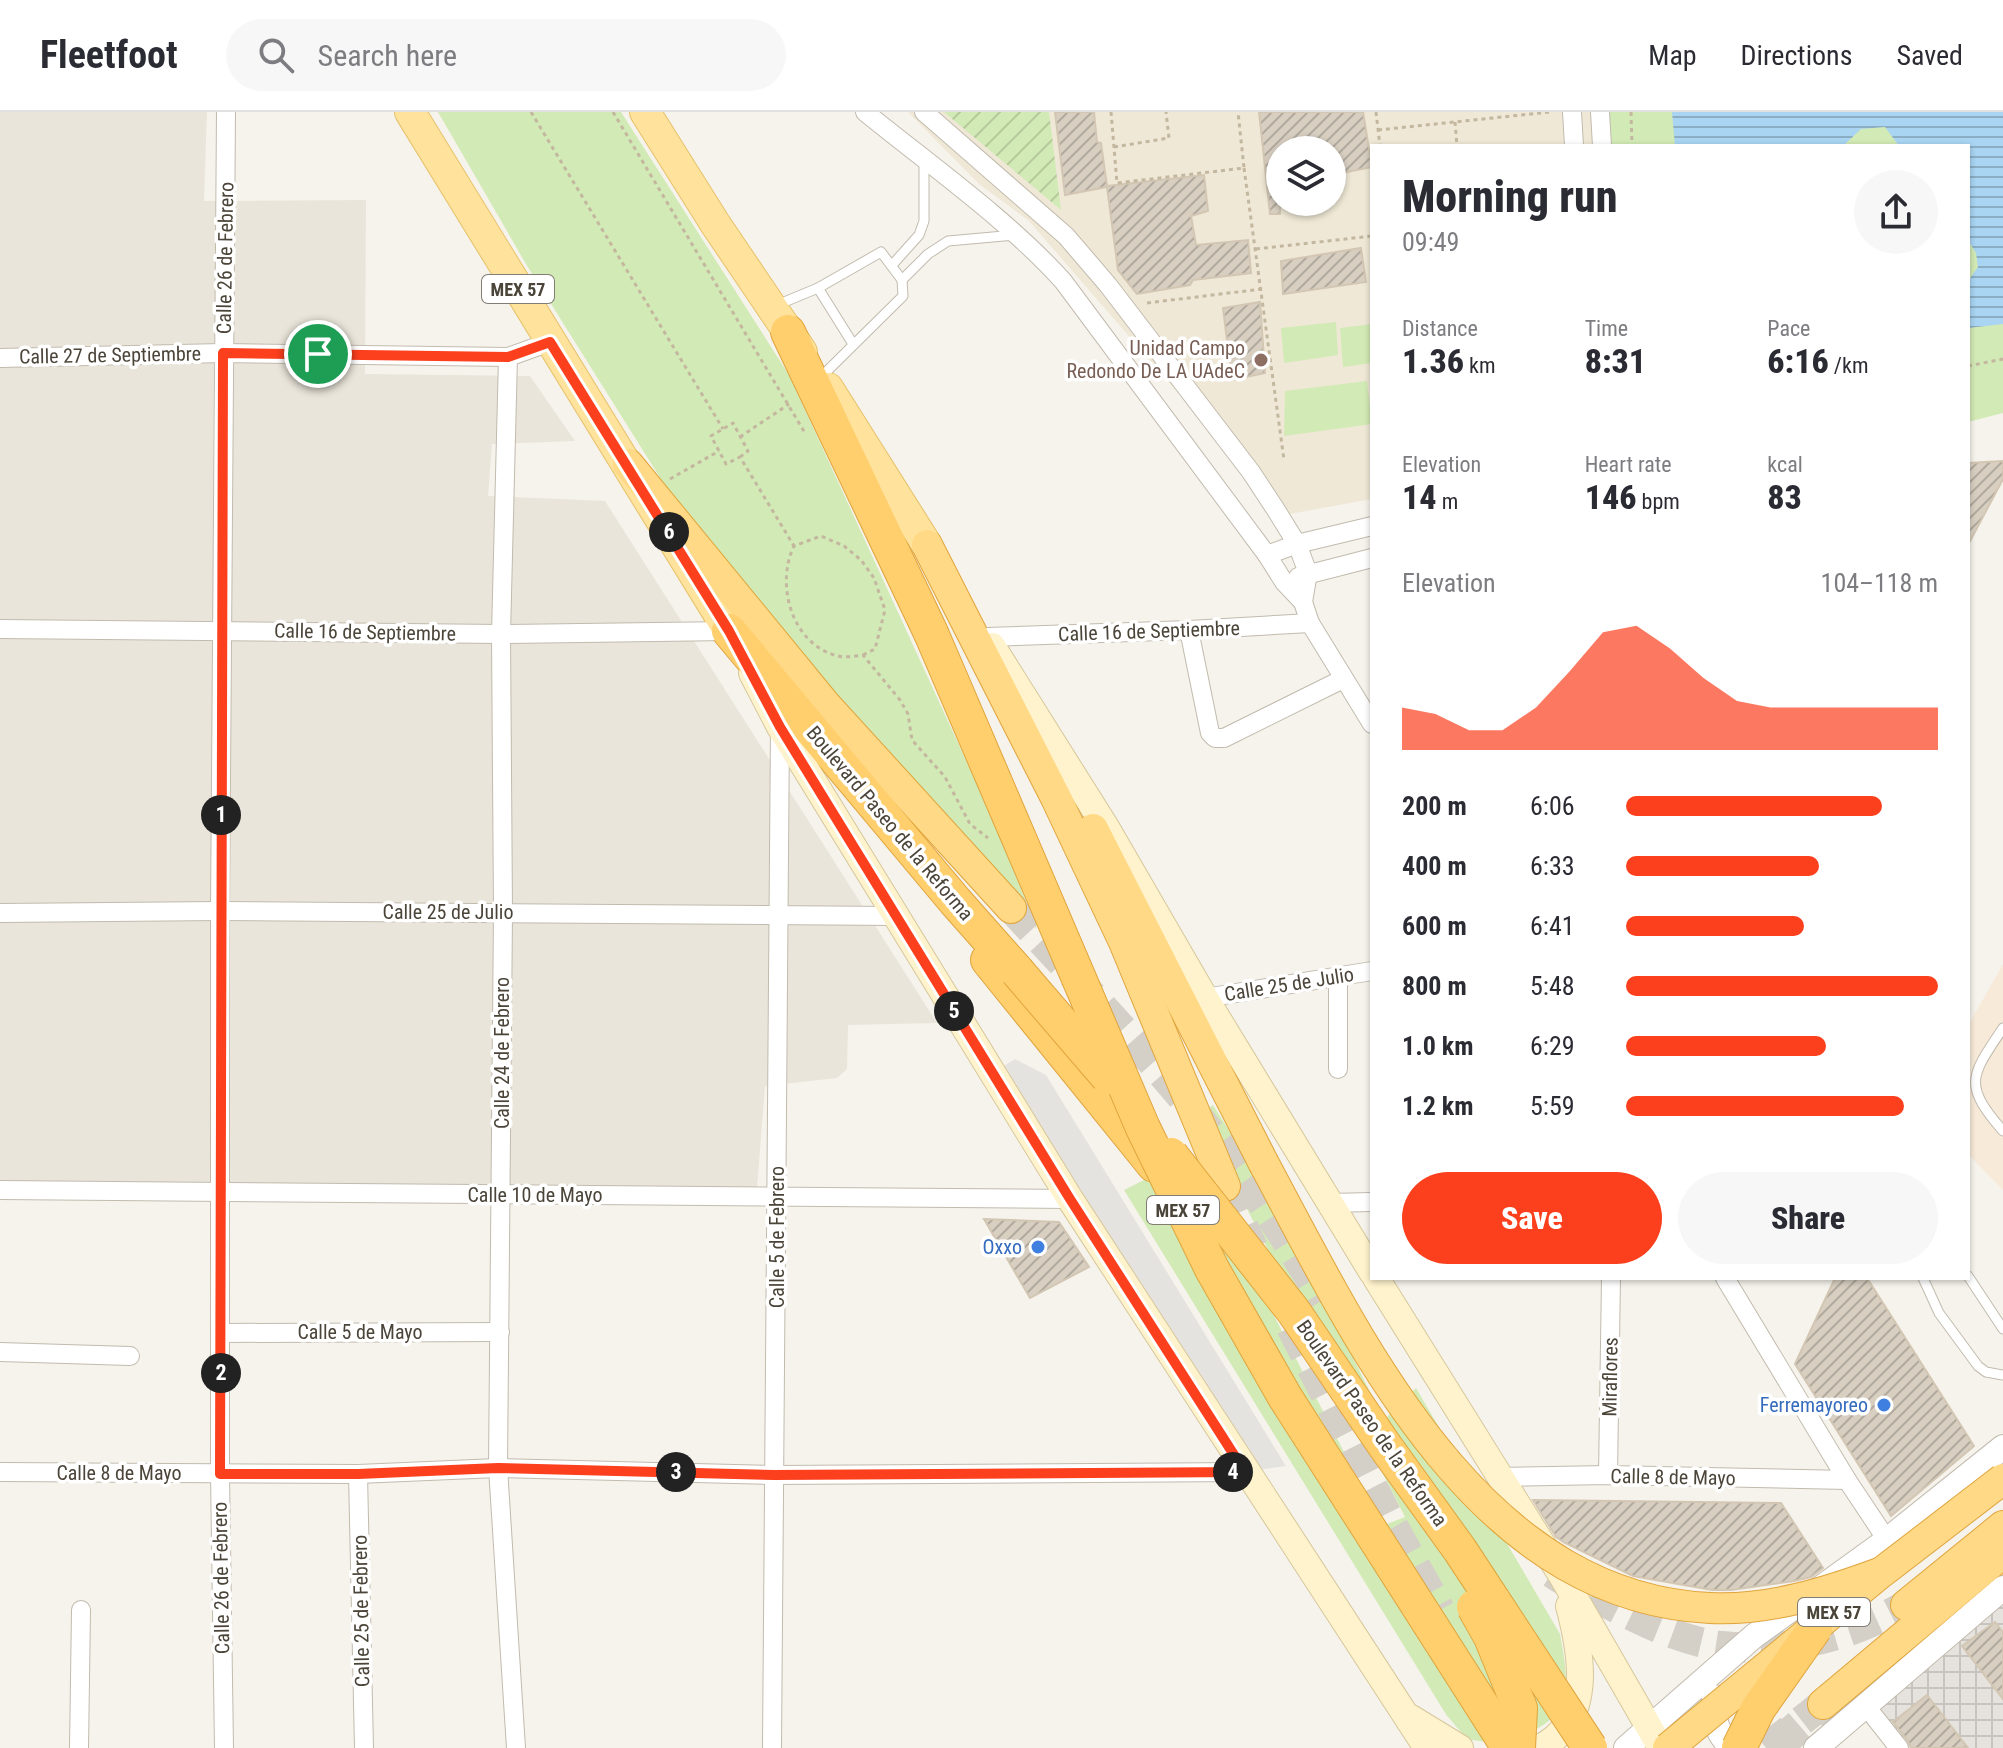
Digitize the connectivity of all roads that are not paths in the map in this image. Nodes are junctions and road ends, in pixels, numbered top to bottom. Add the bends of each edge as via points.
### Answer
1 (226, 112) edge
2 (410, 112) edge
3 (645, 112) edge
4 (865, 112) edge
5 (924, 112) edge
6 (1572, 112) edge
7 (1600, 112) edge
8 (1574, 144) edge
9 (1602, 144) edge
10 (924, 160) junction
11 (1016, 235) junction
12 (1066, 236) junction
13 (1043, 258) junction
14 (893, 264) junction
15 (902, 280) junction
16 (818, 288) junction
17 (780, 319) junction
18 (550, 342) junction
19 (853, 344) junction
20 (223, 353) junction
21 (508, 357) junction
22 (0, 358) edge
23 (821, 377) junction
24 (628, 464) junction
25 (1370, 526) edge
26 (1297, 544) junction
27 (927, 545) junction
28 (1267, 555) junction
29 (1370, 558) edge
30 (1308, 573) junction
31 (1284, 582) junction
32 (1303, 602) junction
33 (1310, 623) junction
34 (0, 629) edge
35 (224, 630) junction
36 (1189, 630) junction
37 (729, 631) junction
38 (501, 634) junction
39 (987, 637) junction
40 (1343, 679) junction
41 (1033, 712) junction
42 (1370, 721) edge
43 (780, 727) junction
44 (955, 901) junction
45 (1011, 908) tunnel mouth
46 (220, 911) junction
47 (503, 912) junction
48 (0, 913) edge
49 (778, 916) junction
50 (896, 916) junction
51 (1370, 971) edge
52 (1338, 977) junction
53 (1205, 998) junction
54 (2003, 1028) edge
55 (1338, 1069) dead end
56 (2003, 1131) edge
57 (1225, 1186) tunnel mouth
58 (0, 1190) edge
59 (222, 1193) junction
60 (501, 1195) junction
61 (777, 1198) junction
62 (1070, 1199) junction
63 (1370, 1202) edge
64 (1329, 1203) junction
65 (1370, 1269) edge
66 (1970, 1279) edge
67 (1377, 1280) edge
68 (1611, 1280) edge
69 (1726, 1280) edge
70 (1924, 1280) edge
71 (2003, 1329) edge
72 (500, 1332) junction
73 (221, 1333) junction
74 (0, 1352) edge
75 (130, 1356) dead end
76 (2003, 1375) edge
77 (2003, 1447) edge
78 (498, 1468) junction
79 (0, 1472) edge
80 (1245, 1472) junction
81 (220, 1474) junction
82 (358, 1474) junction
83 (774, 1475) junction
84 (1608, 1475) junction
85 (1498, 1477) junction
86 (2003, 1479) edge
87 (1847, 1480) junction
88 (2003, 1526) edge
89 (1887, 1540) junction
90 (2003, 1553) edge
91 (1882, 1572) junction
92 (1562, 1576) junction
93 (2003, 1588) edge
94 (1906, 1605) tunnel mouth
95 (81, 1610) dead end
96 (1815, 1628) junction
97 (1725, 1660) junction
98 (1824, 1703) tunnel mouth
99 (1865, 1705) junction
100 (1405, 1714) junction
101 (1660, 1741) edge
102 (79, 1748) edge
103 (224, 1748) edge
104 (364, 1748) edge
105 (516, 1748) edge
106 (772, 1748) edge
107 (1427, 1748) edge
108 (1460, 1748) edge
109 (1509, 1748) edge
110 (1518, 1748) edge
111 (1539, 1748) edge
112 (1590, 1748) edge
113 (1626, 1748) edge
114 (1732, 1748) edge
115 (1739, 1748) edge
116 (1816, 1748) edge
117 (1899, 1748) edge

1 - 20 street, Calle 26 de Febrero
2 - 18 main road, Boulevard Paseo de la Reforma / MEX 57
3 - 17 main road, MEX 57
4 - 10 street
5 - 12 street
6 - 8 street
7 - 9 street
10 - 11 street
10 - 14 lane via 924,221 919,235
11 - 13 street
11 - 15 lane via 948,241
12 - 13 street
12 - 26 street via 1251,472
13 - 28 street
14 - 15 lane
14 - 16 lane via 879,252
15 - 19 lane via 903,296
16 - 17 lane
16 - 19 lane
17 - 23 main road
17 - 109 highway, MEX 57, bridge via 931,633 1137,1114 1212,1269 1285,1397
18 - 21 street
18 - 24 main road, Boulevard Paseo de la Reforma / MEX 57
19 - 23 lane
20 - 21 street, Calle 27 de Septiembre
20 - 22 street, Calle 27 de Septiembre
20 - 35 street, Calle 26 de Febrero
21 - 38 street, Calle 24 de Febrero
23 - 27 main road
24 - 37 main road, Boulevard Paseo de la Reforma / MEX 57
24 - 45 highway via 825,704
25 - 26 street
26 - 28 street
26 - 30 street
27 - 39 main road
27 - 57 highway via 1124,942
28 - 31 street
29 - 30 street
30 - 31 street
30 - 32 street
31 - 32 street
32 - 33 street
33 - 36 street, Calle 16 de Septiembre
33 - 40 street
34 - 35 street, Calle 16 de Septiembre
35 - 38 street, Calle 16 de Septiembre
35 - 46 street, Calle 26 de Febrero
36 - 39 street, Calle 16 de Septiembre
36 - 40 street via 1215,738
37 - 38 street, Calle 16 de Septiembre
37 - 43 main road
37 - 44 highway, Boulevard Paseo de la Reforma / MEX 57
38 - 47 street, Calle 24 de Febrero
39 - 41 main road
40 - 42 street
41 - 53 main road
41 - 91 highway, bridge via 1263,1162 1379,1368 1405,1408 1484,1501 1549,1557 1615,1590 1665,1602 1711,1609 1778,1602
43 - 49 street, Calle 5 de Febrero
43 - 50 main road
44 - 110 highway, bridge via 980,950 1312,1358 1406,1499 1491,1637 1520,1708
44 - 112 highway, Boulevard Paseo de la Reforma / MEX 57, bridge via 1080,1042 1294,1312
46 - 47 street, Calle 25 de Julio
46 - 48 street, Calle 25 de Julio
46 - 59 street, Calle 26 de Febrero
47 - 49 street, Calle 25 de Julio
47 - 60 street, Calle 24 de Febrero
49 - 50 street, Calle 25 de Julio
49 - 61 street, Calle 5 de Febrero
50 - 62 main road
51 - 52 street, Calle 25 de Julio
52 - 53 street, Calle 25 de Julio
52 - 55 street
53 - 64 main road
54 - 56 lane via 1976,1069 1975,1084 1978,1099
58 - 59 street, Calle 10 de Mayo
59 - 60 street, Calle 10 de Mayo
59 - 73 street, Calle 26 de Febrero
60 - 61 street, Calle 10 de Mayo
60 - 72 street, Calle 24 de Febrero
61 - 62 street, Calle 10 de Mayo
61 - 83 street, Calle 5 de Febrero
62 - 80 main road
63 - 64 street
64 - 65 main road
66 - 71 lane
67 - 85 main road
68 - 84 street, Miraflores
69 - 87 street
70 - 76 lane via 1939,1313 1978,1366
72 - 73 street, Calle 5 de Mayo
72 - 78 street, Calle 24 de Febrero
73 - 81 street, Calle 26 de Febrero
74 - 75 street
77 - 89 street
78 - 82 street, Calle 8 de Mayo
78 - 83 street, Calle 8 de Mayo
78 - 105 street, Calle 24 de Febrero
79 - 81 street, Calle 8 de Mayo
80 - 83 street, Calle 8 de Mayo
80 - 100 main road
81 - 82 street, Calle 8 de Mayo
81 - 103 street, Calle 26 de Febrero
82 - 104 street, Calle 25 de Febrero
83 - 106 street, Calle 5 de Febrero
84 - 85 street, Calle 8 de Mayo
84 - 87 street, Calle 8 de Mayo
85 - 92 main road
86 - 91 highway, MEX 57, bridge
87 - 89 street
88 - 94 highway
89 - 97 street
90 - 98 highway, MEX 57
91 - 96 highway, MEX 57, bridge
92 - 101 main road
92 - 111 main road via 1576,1631 1577,1708 1563,1731
93 - 99 street
95 - 102 street
96 - 101 highway, MEX 57, bridge
96 - 115 highway, bridge via 1758,1709
97 - 101 street
97 - 114 street via 1714,1689 1713,1717
99 - 116 street
99 - 117 street
100 - 107 main road
100 - 108 main road
101 - 113 street

